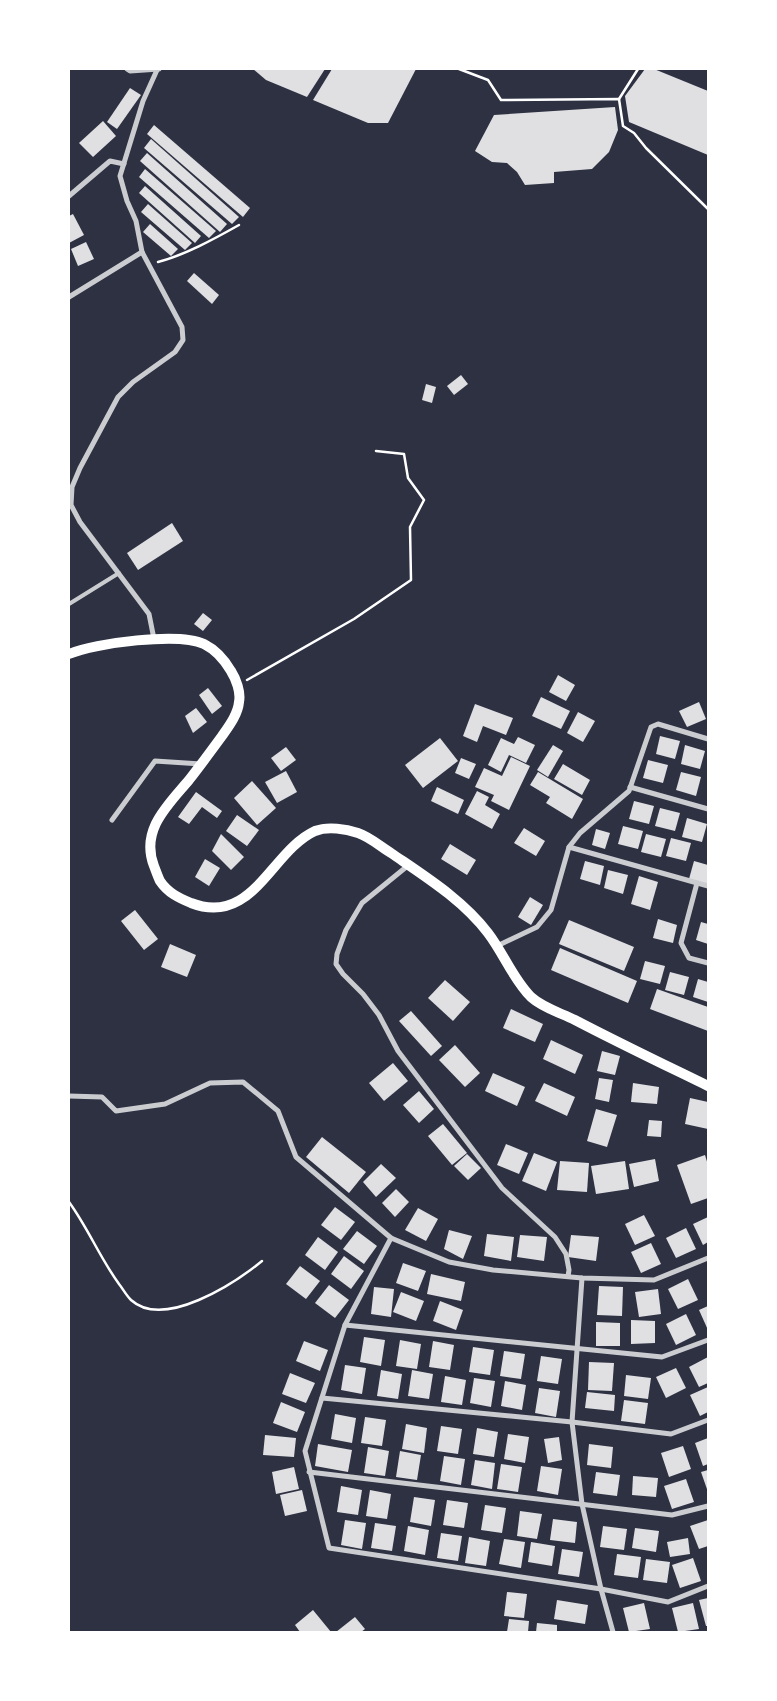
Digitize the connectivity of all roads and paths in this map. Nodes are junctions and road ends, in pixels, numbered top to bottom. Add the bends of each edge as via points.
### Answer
1 (127, 69) edge
2 (158, 69) edge
3 (459, 69) edge
4 (638, 69) edge
5 (619, 99) junction
6 (124, 164) junction
7 (69, 196) edge
8 (708, 209) edge
9 (239, 225) dead end
10 (142, 252) junction
11 (149, 264) junction
12 (69, 297) edge
13 (376, 451) dead end
14 (119, 573) junction
15 (69, 604) edge
16 (154, 639) junction
17 (69, 654) edge
18 (237, 685) junction
19 (708, 739) edge
20 (201, 764) junction
21 (630, 787) junction
22 (708, 809) edge
23 (112, 820) dead end
24 (570, 847) junction
25 (407, 864) junction
26 (697, 883) junction
27 (708, 886) edge
28 (496, 946) junction
29 (708, 963) edge
30 (708, 1086) edge
31 (69, 1096) edge
32 (69, 1202) edge
33 (391, 1238) junction
34 (708, 1258) edge
35 (262, 1261) dead end
36 (568, 1276) junction
37 (582, 1278) junction
38 (345, 1325) junction
39 (708, 1340) edge
40 (576, 1347) junction
41 (322, 1398) junction
42 (708, 1420) edge
43 (572, 1422) junction
44 (309, 1472) junction
45 (582, 1504) junction
46 (708, 1506) edge
47 (708, 1586) edge
48 (601, 1589) junction
49 (613, 1632) edge

1 - 2 street
2 - 6 street via 143,101
3 - 5 path via 488,80 501,100
4 - 5 path
5 - 8 path via 623,126 634,133
6 - 7 street via 110,160
6 - 10 street via 120,176 136,221
9 - 11 path via 174,258
10 - 11 street
10 - 12 street
11 - 14 street via 182,327 183,340 175,352 118,397 72,487 71,505 80,522
13 - 18 path via 404,454 408,478 424,500 410,527 411,580 354,619
14 - 15 lane
14 - 16 street via 149,614
16 - 17 main road via 82,648
16 - 18 main road via 202,643 224,660
18 - 20 main road via 240,702 231,724
19 - 21 street via 658,724 651,727
20 - 23 street via 155,761
20 - 25 main road via 160,816 152,832 150,854 160,881 174,897 195,905 220,908 242,900 298,842 318,830 344,829 362,834
21 - 22 street
21 - 24 street via 580,833
24 - 26 street
24 - 28 street via 551,910 537,927
25 - 28 main road via 475,917
25 - 36 street via 362,903 346,930 336,964 379,1015 398,1051 502,1188 555,1237 566,1254
26 - 27 street
26 - 29 street via 681,942 689,958
28 - 30 main road via 533,999
31 - 33 street via 102,1098 116,1111 165,1104 210,1083 243,1082 278,1111 296,1157
32 - 35 path via 111,1273 131,1300 140,1306 170,1309 186,1305 245,1275
33 - 36 street via 449,1262 493,1270
33 - 38 street
34 - 37 street via 654,1280
36 - 37 street
37 - 40 street
38 - 40 street
38 - 41 street
39 - 40 street via 662,1357
40 - 43 street
41 - 43 street
41 - 44 street via 305,1451
42 - 43 street via 671,1434
43 - 45 street
44 - 45 street
44 - 48 street via 329,1548
45 - 46 street via 672,1515
45 - 48 street
47 - 48 street via 668,1602
48 - 49 street

